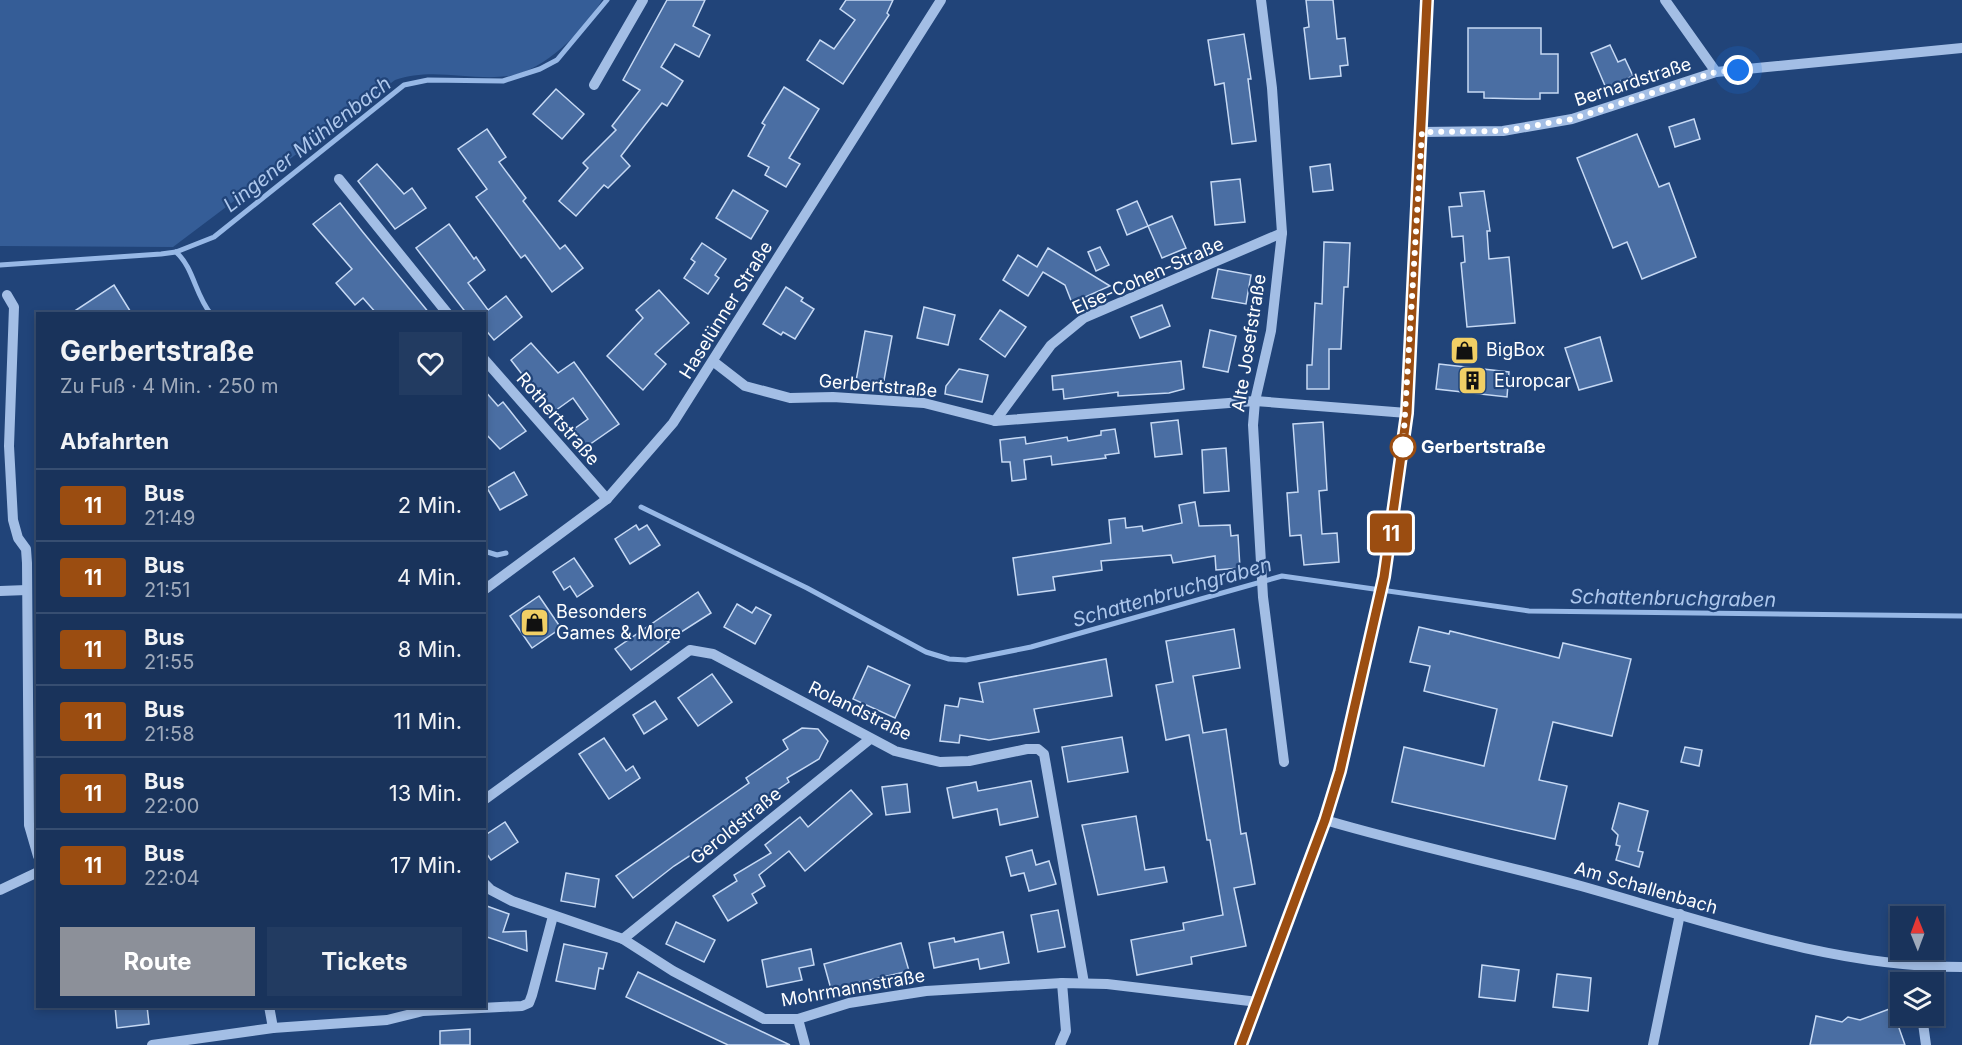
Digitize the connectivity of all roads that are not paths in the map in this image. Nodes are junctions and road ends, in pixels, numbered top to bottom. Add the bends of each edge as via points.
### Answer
1 (643, 0) edge
2 (941, 0) edge
3 (1261, 0) edge
4 (1427, 0) edge
5 (1665, 0) edge
6 (1962, 48) edge
7 (1716, 72) junction
8 (594, 85) dead end
9 (1422, 132) junction
10 (339, 179) dead end
11 (1282, 233) junction
12 (8, 295) dead end
13 (446, 312) edge
14 (486, 361) edge
15 (714, 362) junction
16 (1255, 401) junction
17 (1407, 413) junction
18 (995, 421) junction
19 (607, 499) junction
20 (486, 589) edge
21 (27, 590) junction
22 (0, 591) edge
23 (870, 739) junction
24 (1284, 762) dead end
25 (486, 799) edge
26 (1325, 820) junction
27 (36, 849) edge
28 (36, 873) edge
29 (486, 885) edge
30 (0, 890) edge
31 (1680, 914) junction
32 (553, 916) junction
33 (623, 939) junction
34 (1920, 967) junction
35 (1962, 967) edge
36 (1920, 972) edge
37 (1062, 982) junction
38 (1084, 983) junction
39 (1258, 1002) junction
40 (269, 1008) edge
41 (482, 1008) edge
42 (486, 1008) edge
43 (798, 1018) junction
44 (1923, 1026) edge
45 (273, 1028) junction
46 (164, 1044) edge
47 (152, 1045) edge
48 (805, 1045) edge
49 (1060, 1045) edge
50 (1241, 1045) edge
51 (1653, 1045) edge
52 (1926, 1045) edge

1 - 8 street
2 - 15 street, Haselünner Straße
3 - 11 street, Alte Josefstraße via 1272,88
4 - 9 street
5 - 7 street
6 - 7 street, Bernardstraße
7 - 9 street, Bernardstraße via 1572,119 1503,131
9 - 17 street
10 - 13 street
11 - 16 street, Alte Josefstraße via 1271,331
11 - 18 street, Else-Cohen-Straße via 1084,318 1051,345
12 - 21 street via 14,307 9,446 13,520 26,549
14 - 19 street, Rothertstraße
15 - 18 street, Gerbertstraße via 745,386 790,398 924,403
15 - 19 street, Haselünner Straße via 673,423
16 - 17 street, Gerbertstraße
16 - 18 street, Gerbertstraße
16 - 24 street, Alte Josefstraße via 1263,597
17 - 26 street via 1379,605
19 - 20 street, Haselünner Straße
21 - 22 street
21 - 27 street via 29,825
23 - 25 street, Rolandstraße via 713,654 690,650
23 - 33 street, Geroldstraße
23 - 38 street, Rolandstraße via 895,751 939,762 969,761 1027,749 1038,749 1044,754
26 - 31 street, Am Schallenbach
26 - 39 street
28 - 30 street
29 - 32 street, Mohrmannstraße via 512,901
31 - 34 street, Am Schallenbach via 1783,944
31 - 51 street
32 - 33 street, Mohrmannstraße
32 - 42 street via 529,1003
33 - 43 street, Mohrmannstraße via 673,971 764,1018
34 - 35 street, Am Schallenbach
34 - 36 street
37 - 38 street, Mohrmannstraße
37 - 43 street, Mohrmannstraße via 883,996
37 - 49 street via 1066,1031
38 - 39 street, Mohrmannstraße
39 - 50 street
40 - 45 street
41 - 45 street
43 - 48 street
44 - 52 street
45 - 46 street
46 - 47 street

